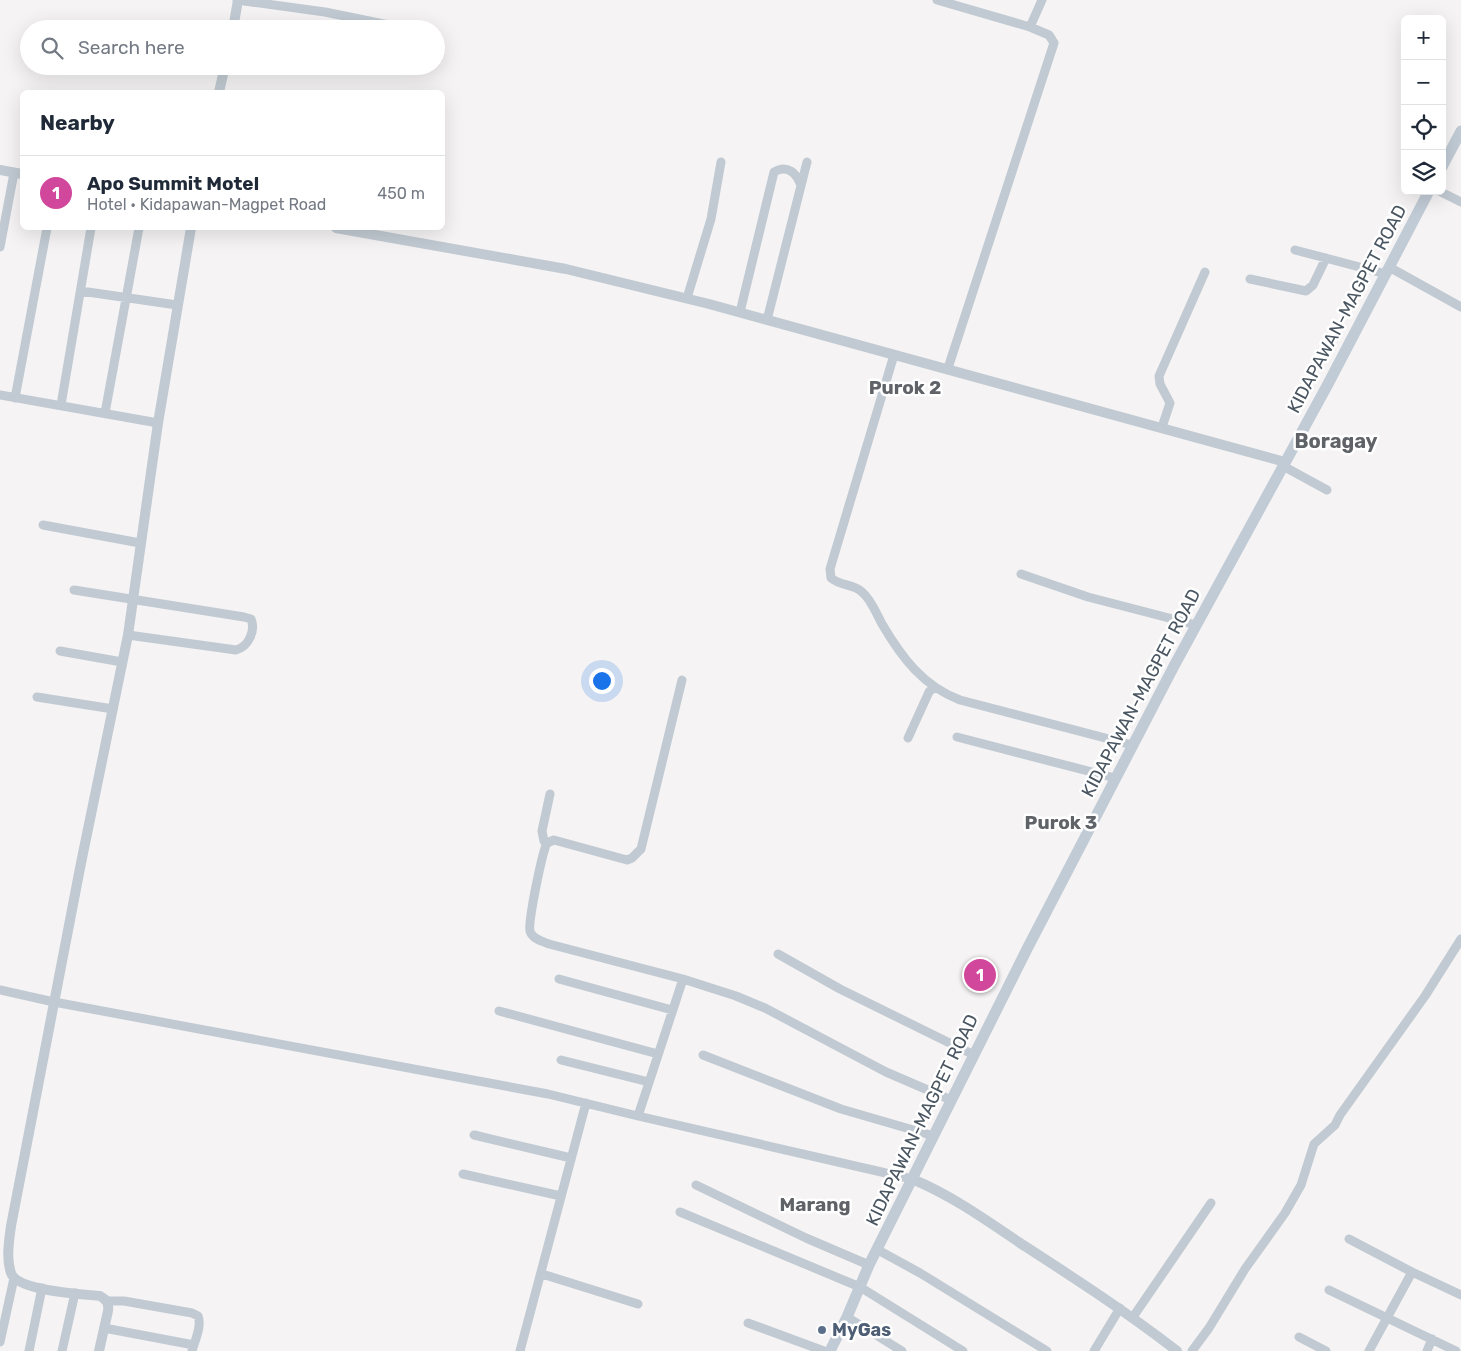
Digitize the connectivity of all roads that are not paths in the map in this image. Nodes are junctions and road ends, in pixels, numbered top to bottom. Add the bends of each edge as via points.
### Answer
1 (238, 0) edge
2 (937, 0) edge
3 (1042, 0) edge
4 (235, 20) edge
5 (364, 20) edge
6 (1030, 27) junction
7 (223, 75) edge
8 (219, 90) edge
9 (1461, 131) edge
10 (1446, 159) edge
11 (721, 162) dead end
12 (807, 162) dead end
13 (0, 170) edge
14 (18, 173) edge
15 (801, 186) junction
16 (1446, 194) edge
17 (1427, 195) edge
18 (1461, 202) edge
19 (47, 230) edge
20 (91, 230) edge
21 (139, 230) edge
22 (191, 230) edge
23 (347, 230) edge
24 (0, 247) edge
25 (1295, 250) dead end
26 (1326, 258) junction
27 (1388, 271) junction
28 (1205, 272) dead end
29 (1250, 279) dead end
30 (81, 291) junction
31 (126, 298) junction
32 (687, 298) junction
33 (177, 305) junction
34 (1461, 307) edge
35 (740, 312) junction
36 (767, 320) junction
37 (894, 355) junction
38 (948, 368) junction
39 (0, 395) edge
40 (15, 398) junction
41 (61, 406) junction
42 (105, 413) junction
43 (158, 423) junction
44 (1162, 427) junction
45 (1284, 464) junction
46 (1327, 490) dead end
47 (43, 525) dead end
48 (140, 543) junction
49 (1021, 574) dead end
50 (74, 590) dead end
51 (134, 600) junction
52 (1196, 626) junction
53 (128, 635) junction
54 (60, 651) dead end
55 (122, 662) junction
56 (682, 680) dead end
57 (934, 687) junction
58 (37, 697) dead end
59 (114, 709) junction
60 (956, 737) dead end
61 (908, 738) dead end
62 (1132, 745) junction
63 (1116, 778) junction
64 (550, 794) dead end
65 (548, 843) junction
66 (1461, 939) edge
67 (778, 954) dead end
68 (559, 978) dead end
69 (683, 979) junction
70 (0, 990) edge
71 (54, 1002) junction
72 (672, 1010) junction
73 (499, 1011) dead end
74 (658, 1054) junction
75 (703, 1055) dead end
76 (974, 1055) junction
77 (561, 1060) dead end
78 (649, 1082) junction
79 (951, 1100) junction
80 (586, 1103) junction
81 (638, 1116) junction
82 (474, 1135) dead end
83 (934, 1136) junction
84 (571, 1158) junction
85 (462, 1174) dead end
86 (912, 1179) junction
87 (696, 1185) dead end
88 (561, 1196) junction
89 (1210, 1203) dead end
90 (680, 1212) dead end
91 (1349, 1239) dead end
92 (878, 1250) junction
93 (869, 1265) junction
94 (1412, 1272) junction
95 (542, 1274) junction
96 (14, 1278) junction
97 (860, 1287) junction
98 (42, 1288) junction
99 (1329, 1290) dead end
100 (75, 1293) junction
101 (1461, 1295) edge
102 (106, 1301) junction
103 (638, 1304) dead end
104 (1120, 1308) junction
105 (847, 1317) junction
106 (1132, 1317) junction
107 (1387, 1319) junction
108 (748, 1323) dead end
109 (104, 1328) junction
110 (1300, 1337) dead end
111 (1432, 1339) junction
112 (0, 1342) edge
113 (193, 1348) edge
114 (29, 1351) edge
115 (62, 1351) edge
116 (99, 1351) edge
117 (520, 1351) edge
118 (824, 1351) edge
119 (830, 1351) edge
120 (902, 1351) edge
121 (962, 1351) edge
122 (1047, 1351) edge
123 (1094, 1351) edge
124 (1177, 1351) edge
125 (1192, 1351) edge
126 (1326, 1351) edge
127 (1369, 1351) edge
128 (1427, 1351) edge
129 (1456, 1351) edge

1 - 4 street
1 - 5 street
2 - 6 street
3 - 6 street
6 - 38 street via 1049,35 1054,46
7 - 8 street
9 - 10 main road
11 - 32 street via 713,214
12 - 15 street
13 - 14 street
14 - 24 street
15 - 35 street via 798,177 790,170 774,172
15 - 36 street
16 - 18 street
17 - 27 main road, KIDAPAWAN-MAGPET ROAD
19 - 40 street
20 - 30 street
21 - 31 street
22 - 33 street
23 - 32 street via 566,269
25 - 26 street
26 - 27 street
26 - 29 street via 1313,285 1306,291
27 - 34 street
27 - 45 main road, KIDAPAWAN-MAGPET ROAD
28 - 44 street via 1159,376 1170,403
30 - 31 street
30 - 41 street
31 - 33 street
31 - 42 street
32 - 35 street
33 - 43 street
35 - 36 street
36 - 37 street
37 - 38 street
37 - 57 street via 830,574 834,581 862,592 902,655
38 - 44 street
39 - 40 street
40 - 41 street
41 - 42 street
42 - 43 street
43 - 48 street
44 - 45 street
45 - 46 street
45 - 52 main road, KIDAPAWAN-MAGPET ROAD
47 - 48 street
48 - 51 street
49 - 52 street via 1088,597
50 - 51 street
51 - 53 street
51 - 53 street via 244,617 251,619 253,628 244,646 236,650
52 - 62 main road, KIDAPAWAN-MAGPET ROAD
53 - 55 street
54 - 55 street
55 - 59 street
56 - 65 street via 637,855 622,860 554,840
57 - 61 street
57 - 62 street via 960,700
58 - 59 street
59 - 71 street
60 - 63 street
62 - 63 main road, KIDAPAWAN-MAGPET ROAD
63 - 76 main road, KIDAPAWAN-MAGPET ROAD
64 - 65 street via 542,831 544,841
65 - 69 street via 530,925 534,937 580,953
66 - 125 street via 1335,1124 1314,1144 1302,1185
67 - 76 street via 840,989
68 - 72 street
69 - 72 street
69 - 79 street via 765,1008 886,1072
70 - 71 street
71 - 80 street
71 - 96 street via 11,1226 9,1261
72 - 74 street
73 - 74 street
74 - 78 street
75 - 83 street via 841,1109
76 - 79 main road, KIDAPAWAN-MAGPET ROAD
77 - 78 street
78 - 81 street
79 - 83 main road, KIDAPAWAN-MAGPET ROAD
80 - 81 street
80 - 84 street
81 - 86 street
82 - 84 street
83 - 86 main road, KIDAPAWAN-MAGPET ROAD
84 - 88 street
85 - 88 street
86 - 92 main road, KIDAPAWAN-MAGPET ROAD
86 - 104 street via 956,1201
87 - 93 street
88 - 95 street
89 - 106 street
90 - 97 street
91 - 94 street
92 - 93 main road, KIDAPAWAN-MAGPET ROAD
92 - 122 street
93 - 97 main road, KIDAPAWAN-MAGPET ROAD
94 - 101 street
94 - 107 street
95 - 103 street
95 - 117 street
96 - 98 street
96 - 112 street
97 - 105 main road, KIDAPAWAN-MAGPET ROAD
97 - 121 street
98 - 100 street
98 - 114 street
99 - 107 street
100 - 102 street via 100,1296
100 - 115 street
102 - 109 street
102 - 113 street via 124,1301 198,1316
104 - 106 street
104 - 123 street
105 - 119 main road, KIDAPAWAN-MAGPET ROAD
105 - 120 street
106 - 124 street
107 - 111 street
107 - 127 street
108 - 118 street
109 - 113 street
109 - 116 street
110 - 126 street
111 - 128 street
111 - 129 street

